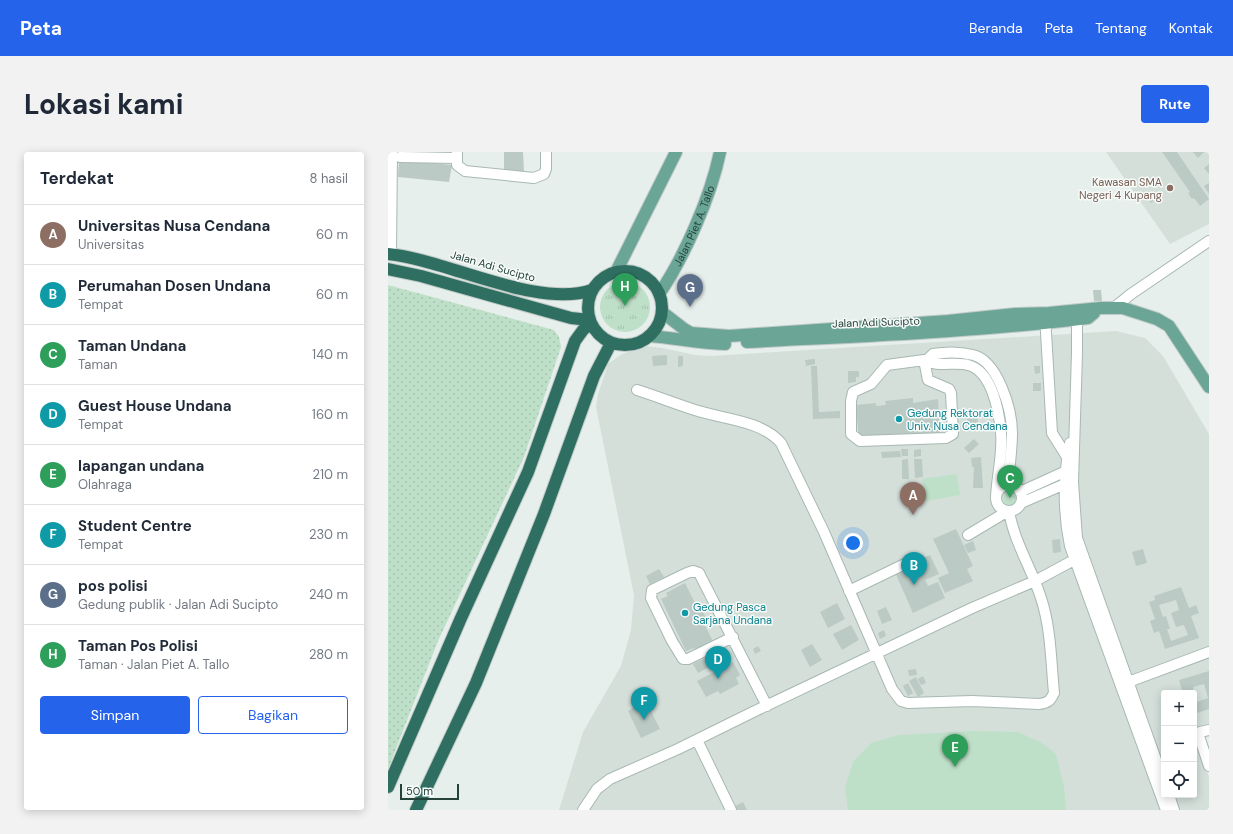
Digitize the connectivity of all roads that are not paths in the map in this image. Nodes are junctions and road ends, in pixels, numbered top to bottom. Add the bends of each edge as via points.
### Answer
1 (546, 152) edge
2 (676, 152) edge
3 (720, 152) edge
4 (396, 155) edge
5 (457, 155) edge
6 (390, 184) edge
7 (1209, 241) edge
8 (390, 254) edge
9 (388, 269) edge
10 (616, 272) junction
11 (592, 290) junction
12 (659, 294) junction
13 (1115, 307) junction
14 (662, 312) junction
15 (1077, 315) junction
16 (1045, 318) junction
17 (590, 321) junction
18 (650, 336) junction
19 (611, 343) junction
20 (926, 360) junction
21 (1209, 387) edge
22 (637, 390) dead end
23 (1076, 435) junction
24 (1000, 450) junction
25 (1011, 453) junction
26 (1067, 457) junction
27 (1064, 472) junction
28 (1069, 483) junction
29 (1008, 485) junction
30 (1020, 492) junction
31 (996, 497) junction
32 (1021, 503) junction
33 (1009, 511) junction
34 (968, 535) dead end
35 (1079, 559) junction
36 (912, 561) dead end
37 (1034, 581) junction
38 (849, 591) junction
39 (733, 637) junction
40 (1209, 653) edge
41 (877, 654) junction
42 (1125, 684) junction
43 (767, 706) junction
44 (1209, 730) edge
45 (697, 740) junction
46 (1209, 766) edge
47 (1161, 774) edge
48 (388, 787) edge
49 (1170, 798) edge
50 (416, 810) edge
51 (583, 810) edge
52 (732, 810) edge
53 (1166, 810) edge
54 (1174, 810) edge

1 - 5 street via 544,174 534,178 465,171 457,165
2 - 10 main road
3 - 12 main road, Jalan Piet A. Tallo via 708,194 675,272
4 - 5 street
4 - 6 street
6 - 8 street
7 - 13 street
8 - 11 highway, Jalan Adi Sucipto via 431,262 534,292 565,296
9 - 17 highway
10 - 11 highway via 598,282
10 - 12 highway via 629,271 642,275 652,283
11 - 17 highway via 588,300
12 - 14 highway
13 - 15 main road, Jalan Adi Sucipto via 1101,308 1088,318
13 - 21 main road, Jalan Adi Sucipto via 1135,310 1157,318 1169,326
14 - 16 main road, Jalan Adi Sucipto via 691,333 729,336
14 - 18 highway via 660,321
15 - 16 main road, Jalan Adi Sucipto
15 - 23 street
16 - 18 main road, Jalan Adi Sucipto via 889,336 817,337 726,344
16 - 26 street via 1052,433
17 - 19 highway via 595,331
17 - 48 highway via 575,341 528,472 464,611
18 - 19 highway via 638,343 625,346
19 - 50 highway via 594,376 552,492 476,683
20 - 20 street via 887,365 871,384 853,392 853,437 860,441 946,438 953,434 955,430 951,393 949,389 928,380
20 - 24 street via 937,365 966,364 977,368 983,375 991,391 999,420
20 - 25 street via 939,353 972,354 988,364 1001,385 1006,400 1012,431
22 - 38 street via 760,429 776,437 790,460
23 - 26 street
23 - 28 street
24 - 25 street
24 - 31 street
25 - 29 street
26 - 27 street
27 - 28 street
27 - 30 street
28 - 32 street
28 - 35 street
29 - 30 street
29 - 31 street via 1002,487
30 - 32 street
31 - 33 street via 999,507
32 - 33 street
33 - 34 street
33 - 37 street via 1015,534
35 - 37 street
35 - 42 street
36 - 38 street
37 - 41 street
37 - 41 street via 1042,599 1049,636 1054,693 1046,703 901,701 896,696
38 - 41 street
39 - 39 street via 699,573 687,573 652,590 651,598 683,659 688,659
39 - 43 street
40 - 42 street
41 - 43 street
42 - 47 street
42 - 53 street
43 - 45 street
44 - 46 street via 1200,732 1199,736
45 - 51 street via 605,782
45 - 52 street
49 - 54 street

